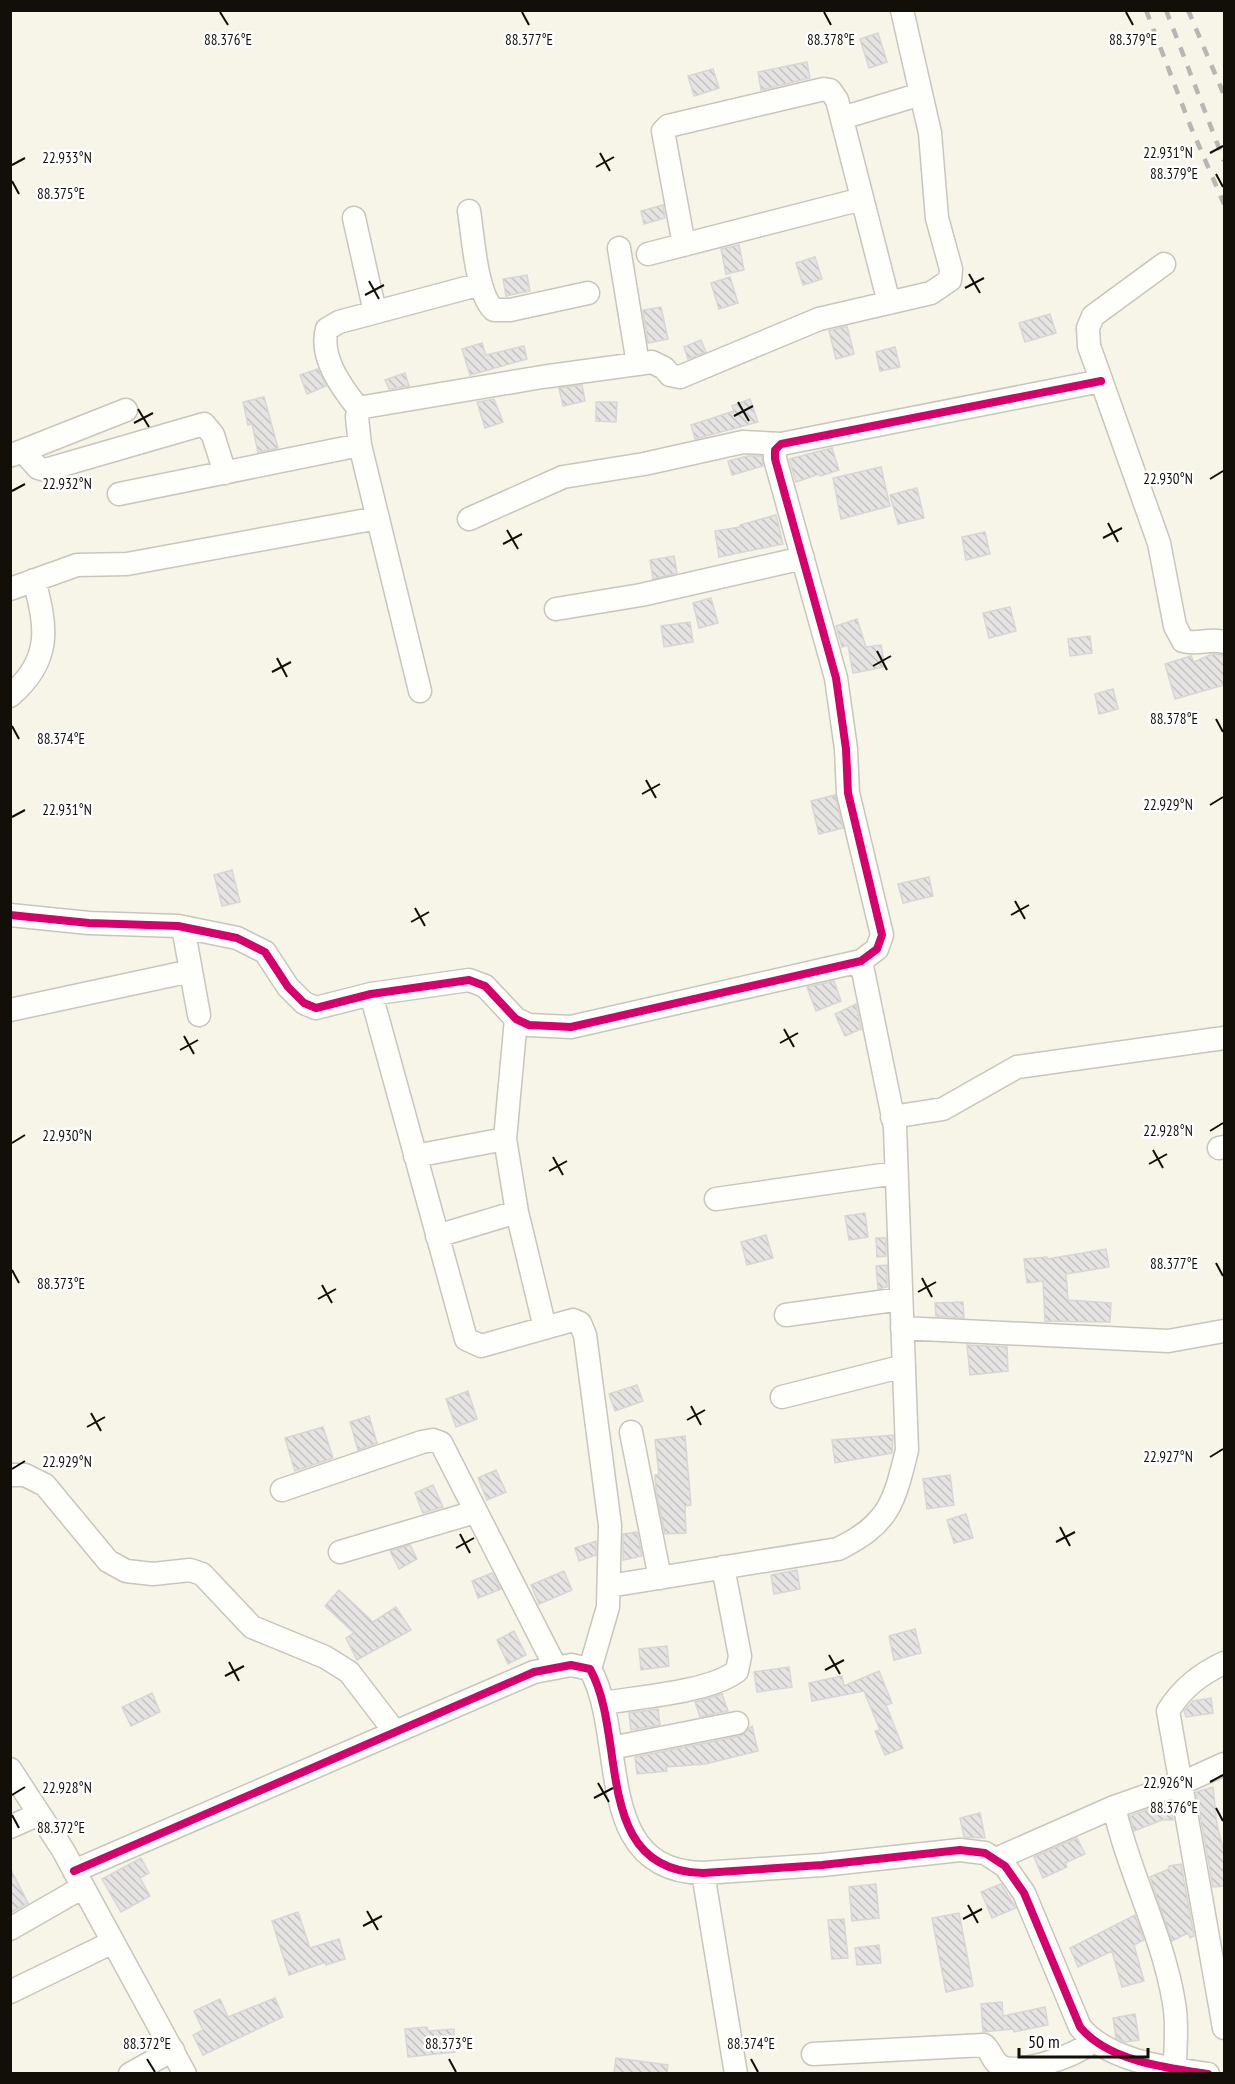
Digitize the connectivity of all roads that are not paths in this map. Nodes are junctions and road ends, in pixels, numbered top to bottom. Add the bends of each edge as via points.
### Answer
1 (902, 10) edge
2 (921, 94) junction
3 (842, 118) junction
4 (862, 199) junction
5 (470, 211) dead end
6 (354, 218) dead end
7 (684, 245) junction
8 (619, 248) dead end
9 (648, 254) dead end
10 (1164, 264) dead end
11 (482, 284) junction
12 (588, 293) dead end
13 (889, 303) junction
14 (375, 312) junction
15 (638, 364) junction
16 (1101, 381) junction
17 (358, 408) junction
18 (126, 410) dead end
19 (781, 444) junction
20 (360, 445) junction
21 (17, 453) edge
22 (225, 473) junction
23 (118, 494) dead end
24 (378, 518) junction
25 (469, 519) dead end
26 (802, 558) junction
27 (34, 580) junction
28 (10, 589) edge
29 (556, 609) dead end
30 (1224, 642) edge
31 (420, 691) dead end
32 (10, 696) edge
33 (10, 915) edge
34 (183, 927) junction
35 (861, 961) junction
36 (191, 971) junction
37 (371, 994) junction
38 (10, 1010) edge
39 (199, 1015) dead end
40 (516, 1019) junction
41 (1224, 1038) edge
42 (892, 1117) junction
43 (504, 1139) junction
44 (415, 1156) junction
45 (896, 1173) junction
46 (716, 1199) dead end
47 (517, 1212) junction
48 (437, 1236) junction
49 (901, 1299) junction
50 (786, 1315) dead end
51 (545, 1328) junction
52 (902, 1328) junction
53 (1224, 1331) edge
54 (904, 1366) junction
55 (782, 1397) dead end
56 (631, 1432) dead end
57 (10, 1475) edge
58 (282, 1490) dead end
59 (475, 1512) junction
60 (340, 1552) dead end
61 (723, 1567) junction
62 (660, 1578) junction
63 (609, 1586) junction
64 (1224, 1663) edge
65 (556, 1668) junction
66 (590, 1669) junction
67 (603, 1703) junction
68 (736, 1723) dead end
69 (395, 1732) junction
70 (611, 1748) junction
71 (1224, 1764) edge
72 (10, 1769) edge
73 (1182, 1783) junction
74 (1114, 1807) junction
75 (39, 1814) junction
76 (10, 1827) edge
77 (996, 1859) junction
78 (703, 1873) junction
79 (78, 1879) junction
80 (10, 1929) edge
81 (113, 1942) junction
82 (10, 1992) edge
83 (1224, 2028) edge
84 (1092, 2041) junction
85 (172, 2050) junction
86 (813, 2054) dead end
87 (1118, 2063) edge
88 (1176, 2067) junction
89 (130, 2073) edge
90 (185, 2073) edge
91 (736, 2073) edge
92 (1208, 2073) edge

1 - 2 street
2 - 3 street
2 - 13 street via 930,133 937,218 951,268 950,280 931,294
3 - 4 street
3 - 7 street via 837,100 830,90 824,89 663,130
4 - 7 street
4 - 13 street
5 - 11 street
6 - 14 street
7 - 9 street
8 - 15 street
10 - 16 street via 1093,315 1088,328 1089,346
11 - 12 street via 485,298 494,309 510,310
11 - 14 street
13 - 15 street via 819,320 681,377 670,375 658,364
14 - 17 street via 339,322 327,329 325,336 341,387
15 - 17 street
16 - 19 street
16 - 30 street via 1159,543 1175,626 1183,640 1192,643
17 - 20 street
18 - 21 street
19 - 25 street via 743,442 563,477
19 - 26 street via 775,450 775,459
20 - 22 street
20 - 24 street
21 - 22 street via 45,470 204,424 213,435
22 - 23 street
24 - 27 street via 127,564 77,565
24 - 31 street
26 - 29 street via 641,595
26 - 35 street via 836,678 848,793 882,935 877,949
27 - 28 street
27 - 32 street via 45,620 45,636 29,678
33 - 34 street
34 - 36 street
34 - 37 street via 237,938 265,952 288,987 304,1003 316,1008
35 - 40 street via 570,1027 529,1025
35 - 42 street
36 - 38 street
36 - 39 street
37 - 40 street via 469,980 485,986
37 - 44 street
40 - 43 street
41 - 42 street via 1017,1067 943,1109
42 - 45 street
43 - 44 street
43 - 47 street
44 - 48 street
45 - 46 street
45 - 49 street
47 - 48 street
47 - 51 street
48 - 51 street via 466,1338 472,1344 481,1347
49 - 50 street
49 - 52 street
51 - 63 street via 573,1320 580,1323 585,1335 610,1525
52 - 53 street via 1168,1341
52 - 54 street
54 - 55 street
54 - 61 street via 907,1450 884,1517 864,1536 838,1549
56 - 62 street
57 - 69 street via 25,1475 45,1485 108,1561 135,1572 190,1570 202,1574 252,1627 325,1657 349,1672
58 - 59 street via 433,1440 441,1443
59 - 60 street
59 - 65 street
61 - 62 street
61 - 67 street via 740,1656 738,1671 726,1680
62 - 63 street
63 - 66 street via 608,1607
64 - 73 street via 1204,1672 1178,1694 1168,1711
65 - 66 street via 571,1665
65 - 69 street via 534,1672
66 - 67 street
67 - 70 street
68 - 70 street
69 - 79 street
70 - 78 street via 621,1807 641,1850 660,1866 684,1873
71 - 73 street
72 - 75 street
73 - 74 street
73 - 83 street
74 - 77 street
74 - 88 street via 1120,1836 1159,1941 1172,1994
75 - 76 street
75 - 79 street
77 - 78 street via 986,1853 960,1850
77 - 84 street via 1024,1893 1080,2027
78 - 91 street
79 - 80 street
79 - 81 street
81 - 82 street
81 - 85 street
84 - 86 street via 1085,2049 1036,2066 1008,2069 995,2062 984,2045
84 - 87 street
85 - 89 street
85 - 90 street
87 - 88 street
88 - 92 street

